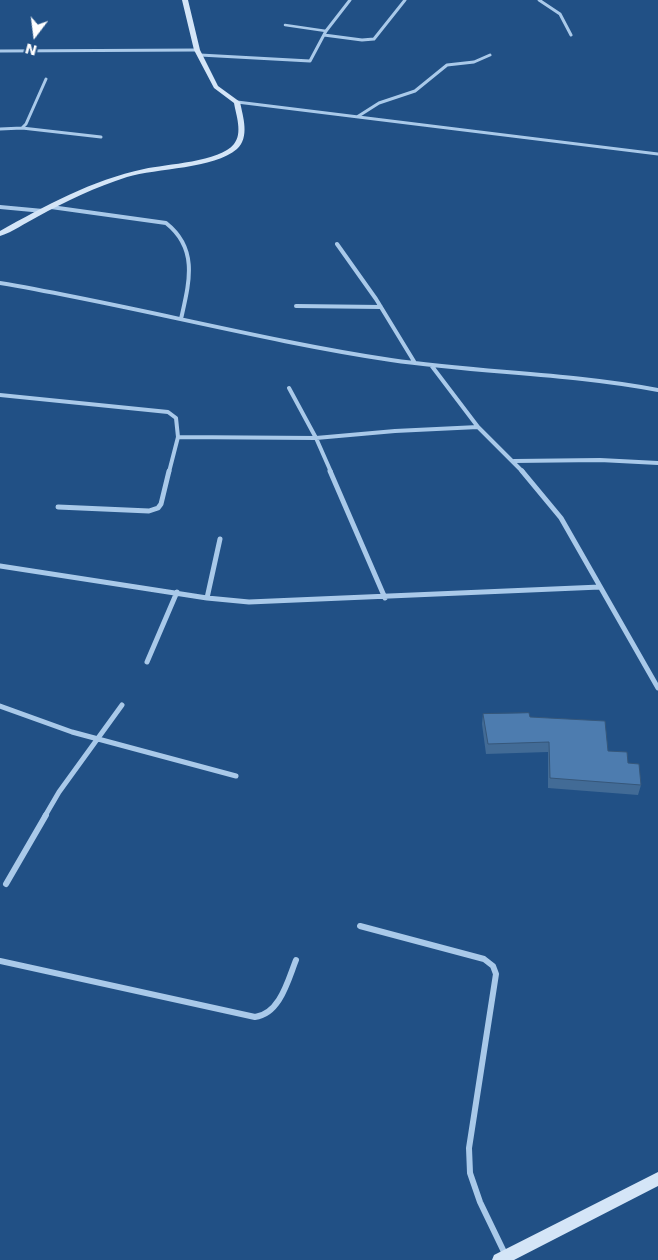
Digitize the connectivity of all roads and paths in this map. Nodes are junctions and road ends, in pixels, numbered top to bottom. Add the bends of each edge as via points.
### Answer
1 (185, 0) edge
2 (350, 0) edge
3 (405, 0) edge
4 (540, 0) edge
5 (285, 25) dead end
6 (325, 33) junction
7 (571, 35) dead end
8 (0, 51) edge
9 (198, 53) junction
10 (490, 55) dead end
11 (46, 79) dead end
12 (237, 102) junction
13 (358, 117) junction
14 (22, 128) junction
15 (0, 129) edge
16 (101, 138) dead end
17 (658, 154) edge
18 (0, 207) edge
19 (51, 207) junction
20 (43, 211) junction
21 (0, 234) edge
22 (337, 244) dead end
23 (0, 283) edge
24 (296, 306) dead end
25 (380, 307) junction
26 (181, 319) junction
27 (415, 363) junction
28 (431, 365) junction
29 (288, 388) dead end
30 (658, 390) edge
31 (0, 395) edge
32 (478, 427) junction
33 (178, 437) junction
34 (316, 438) junction
35 (514, 461) junction
36 (658, 463) edge
37 (58, 507) dead end
38 (220, 539) dead end
39 (0, 566) edge
40 (600, 587) junction
41 (177, 592) junction
42 (208, 598) junction
43 (385, 598) junction
44 (147, 662) dead end
45 (658, 688) edge
46 (0, 706) edge
47 (122, 706) dead end
48 (98, 739) junction
49 (236, 776) dead end
50 (6, 884) dead end
51 (360, 926) dead end
52 (296, 960) dead end
53 (0, 961) edge
54 (658, 1179) edge
55 (502, 1258) edge

1 - 9 street
2 - 6 street
3 - 6 street via 374,39
4 - 7 street via 559,12
5 - 6 lane
6 - 9 street via 310,61
8 - 9 street
9 - 12 street via 216,86
10 - 13 street via 474,62 447,65 415,91 379,103
11 - 14 street
12 - 13 street
12 - 19 street via 242,135 229,152 219,157 127,176
13 - 17 street
14 - 15 street
14 - 16 street
18 - 20 street
19 - 20 street
19 - 26 street via 166,223 173,227 190,254 188,288
20 - 21 street
22 - 25 street
23 - 26 street via 55,291
24 - 25 street
25 - 27 street
26 - 27 street
27 - 28 street
28 - 30 street via 612,382
28 - 32 street
29 - 34 street
31 - 33 street via 168,412 176,418
32 - 34 street
32 - 35 street
33 - 34 street
33 - 37 street via 158,508 149,511
34 - 43 street
35 - 36 street
35 - 40 street via 561,518
38 - 42 street
39 - 41 street
40 - 43 street
40 - 45 street
41 - 42 street
41 - 44 street
42 - 43 street via 249,602
46 - 48 street
47 - 48 street
48 - 49 street
48 - 50 street via 59,792
51 - 55 street via 484,958 493,966 496,974 470,1173
52 - 53 street via 275,1007 267,1015 257,1018
54 - 55 street

